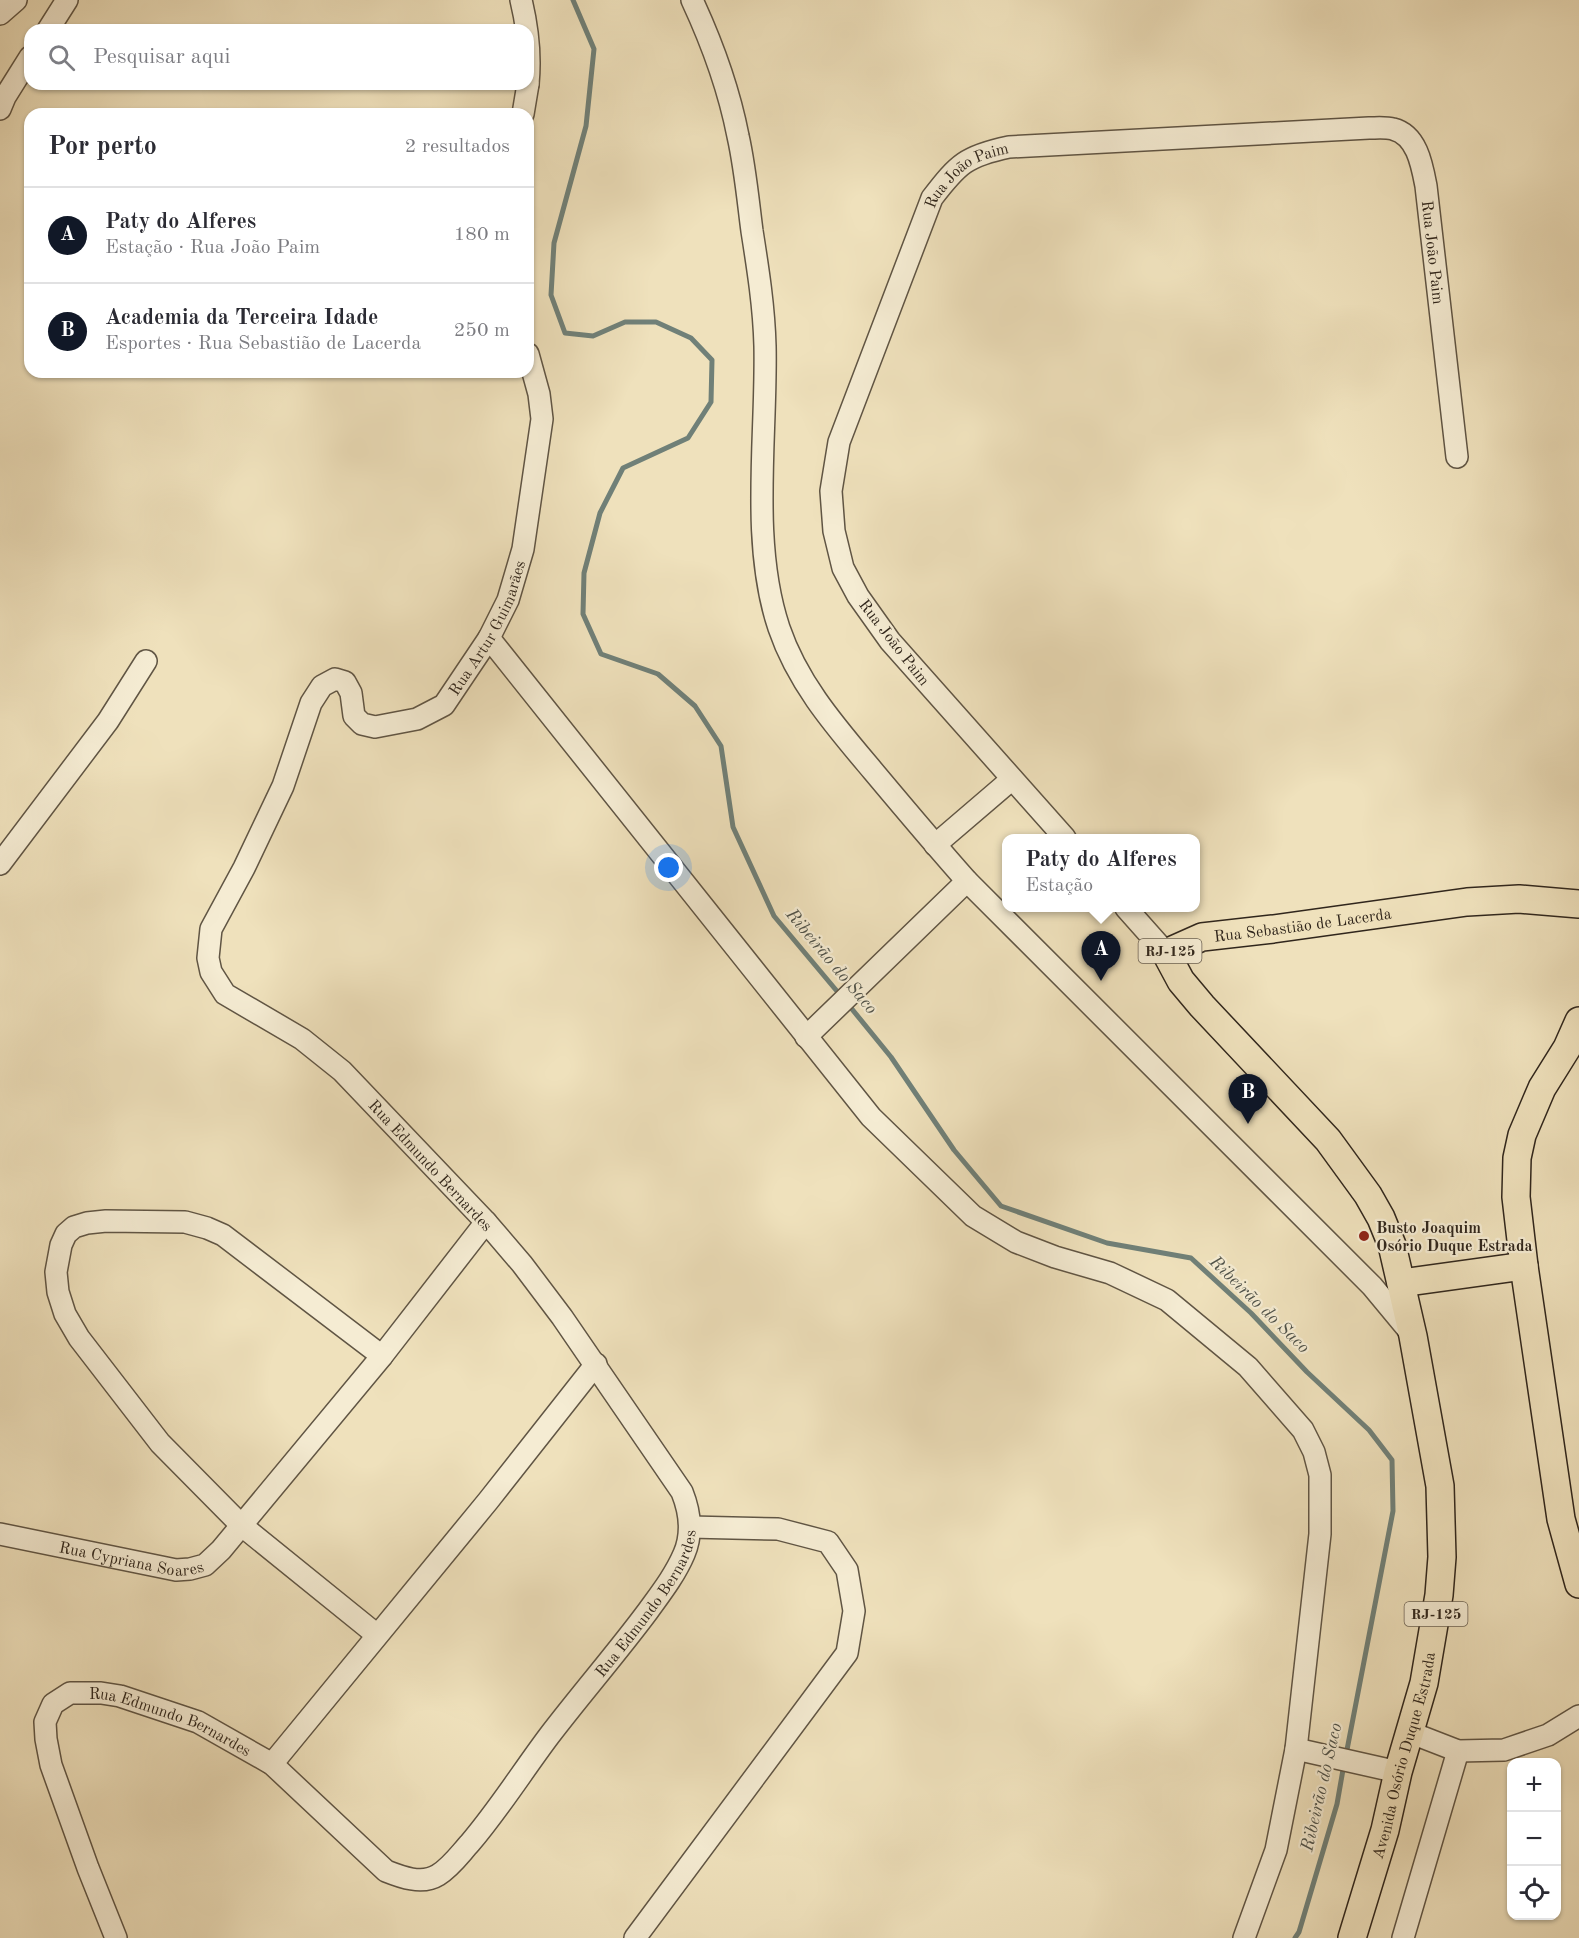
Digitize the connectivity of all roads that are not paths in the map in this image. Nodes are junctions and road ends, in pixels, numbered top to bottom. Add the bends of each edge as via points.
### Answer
1 (16, 0) edge
2 (67, 0) edge
3 (521, 0) edge
4 (692, 0) edge
5 (0, 14) edge
6 (52, 24) edge
7 (527, 24) edge
8 (24, 65) edge
9 (527, 90) edge
10 (524, 108) edge
11 (0, 109) edge
12 (534, 374) edge
13 (1457, 457) dead end
14 (489, 638) junction
15 (146, 661) dead end
16 (1012, 779) junction
17 (283, 786) joint
18 (1061, 834) edge
19 (935, 845) junction
20 (0, 864) edge
21 (967, 881) junction
22 (1579, 904) edge
23 (1130, 912) edge
24 (1166, 952) junction
25 (1579, 1021) edge
26 (806, 1037) junction
27 (486, 1222) junction
28 (1524, 1266) junction
29 (1401, 1283) junction
30 (1413, 1336) junction
31 (382, 1356) junction
32 (596, 1364) junction
33 (241, 1525) junction
34 (690, 1527) junction
35 (0, 1534) edge
36 (1579, 1584) edge
37 (377, 1635) junction
38 (1579, 1716) edge
39 (1409, 1732) junction
40 (1296, 1749) junction
41 (1458, 1751) junction
42 (272, 1764) junction
43 (1397, 1772) junction
44 (116, 1938) edge
45 (635, 1938) edge
46 (1244, 1938) edge
47 (1352, 1938) edge
48 (1403, 1938) edge

1 - 5 street
2 - 6 street
3 - 7 street
4 - 19 street via 724,82 739,137 761,296 765,346 762,476 768,591 796,668 823,711
8 - 11 street
9 - 10 street
12 - 14 street, Rua Artur Guimarães via 542,419 523,549 508,600
13 - 16 street, Rua João Paim via 1426,186 1416,149 1406,136 1393,129 1322,130 1009,147 968,159 932,198 839,442 831,491 834,531 843,568 858,596 890,641
14 - 17 street, Rua Artur Guimarães via 444,705 417,719 375,727 362,724 354,716 345,682 335,679 322,686 310,703
14 - 26 street
15 - 20 street via 108,721
16 - 18 street, Rua João Paim
16 - 19 street
17 - 27 street, Rua Edmundo Bernardes via 211,929 211,972 225,994 302,1039 342,1071
19 - 21 street
21 - 26 street
21 - 30 street via 1372,1286
22 - 24 main road, Rua Sebastião de Lacerda / RJ-125 via 1519,899 1467,902 1202,937
23 - 24 street
24 - 29 main road, RJ-125 via 1181,981 1328,1140 1368,1195 1392,1245
25 - 28 main road via 1522,1135 1516,1197
26 - 40 street via 871,1117 973,1216 1016,1242 1110,1273 1167,1300 1248,1367 1303,1430 1320,1475 1320,1534
27 - 31 street, Rua Cypriana Soares
27 - 32 street, Rua Edmundo Bernardes
28 - 29 main road
28 - 36 main road via 1561,1519
29 - 30 main road, Avenida Osório Duque Estrada / RJ-125
30 - 39 main road, Avenida Osório Duque Estrada / RJ-125 via 1440,1486 1442,1557 1433,1636
31 - 33 street, Rua Cypriana Soares
31 - 33 street via 223,1235 207,1228 185,1222 106,1221 74,1227 66,1234 56,1272 58,1292 79,1338 159,1443
32 - 34 street, Rua Edmundo Bernardes via 682,1492 689,1509
32 - 37 street
33 - 35 street, Rua Cypriana Soares via 205,1565 176,1570
33 - 37 street
34 - 42 street, Rua Edmundo Bernardes via 686,1552 634,1631 549,1736 487,1823 436,1876 404,1879 386,1871
34 - 45 street via 778,1529 828,1542 847,1570 854,1611 847,1653
37 - 42 street
38 - 41 street via 1548,1735 1504,1750
39 - 41 street
39 - 43 main road, Avenida Osório Duque Estrada / RJ-125
40 - 43 street
40 - 46 street via 1276,1850
41 - 48 street
42 - 44 street, Rua Edmundo Bernardes via 198,1722 120,1696 70,1693 53,1704 45,1722 51,1765
43 - 47 main road, Avenida Osório Duque Estrada / RJ-125 via 1385,1830

